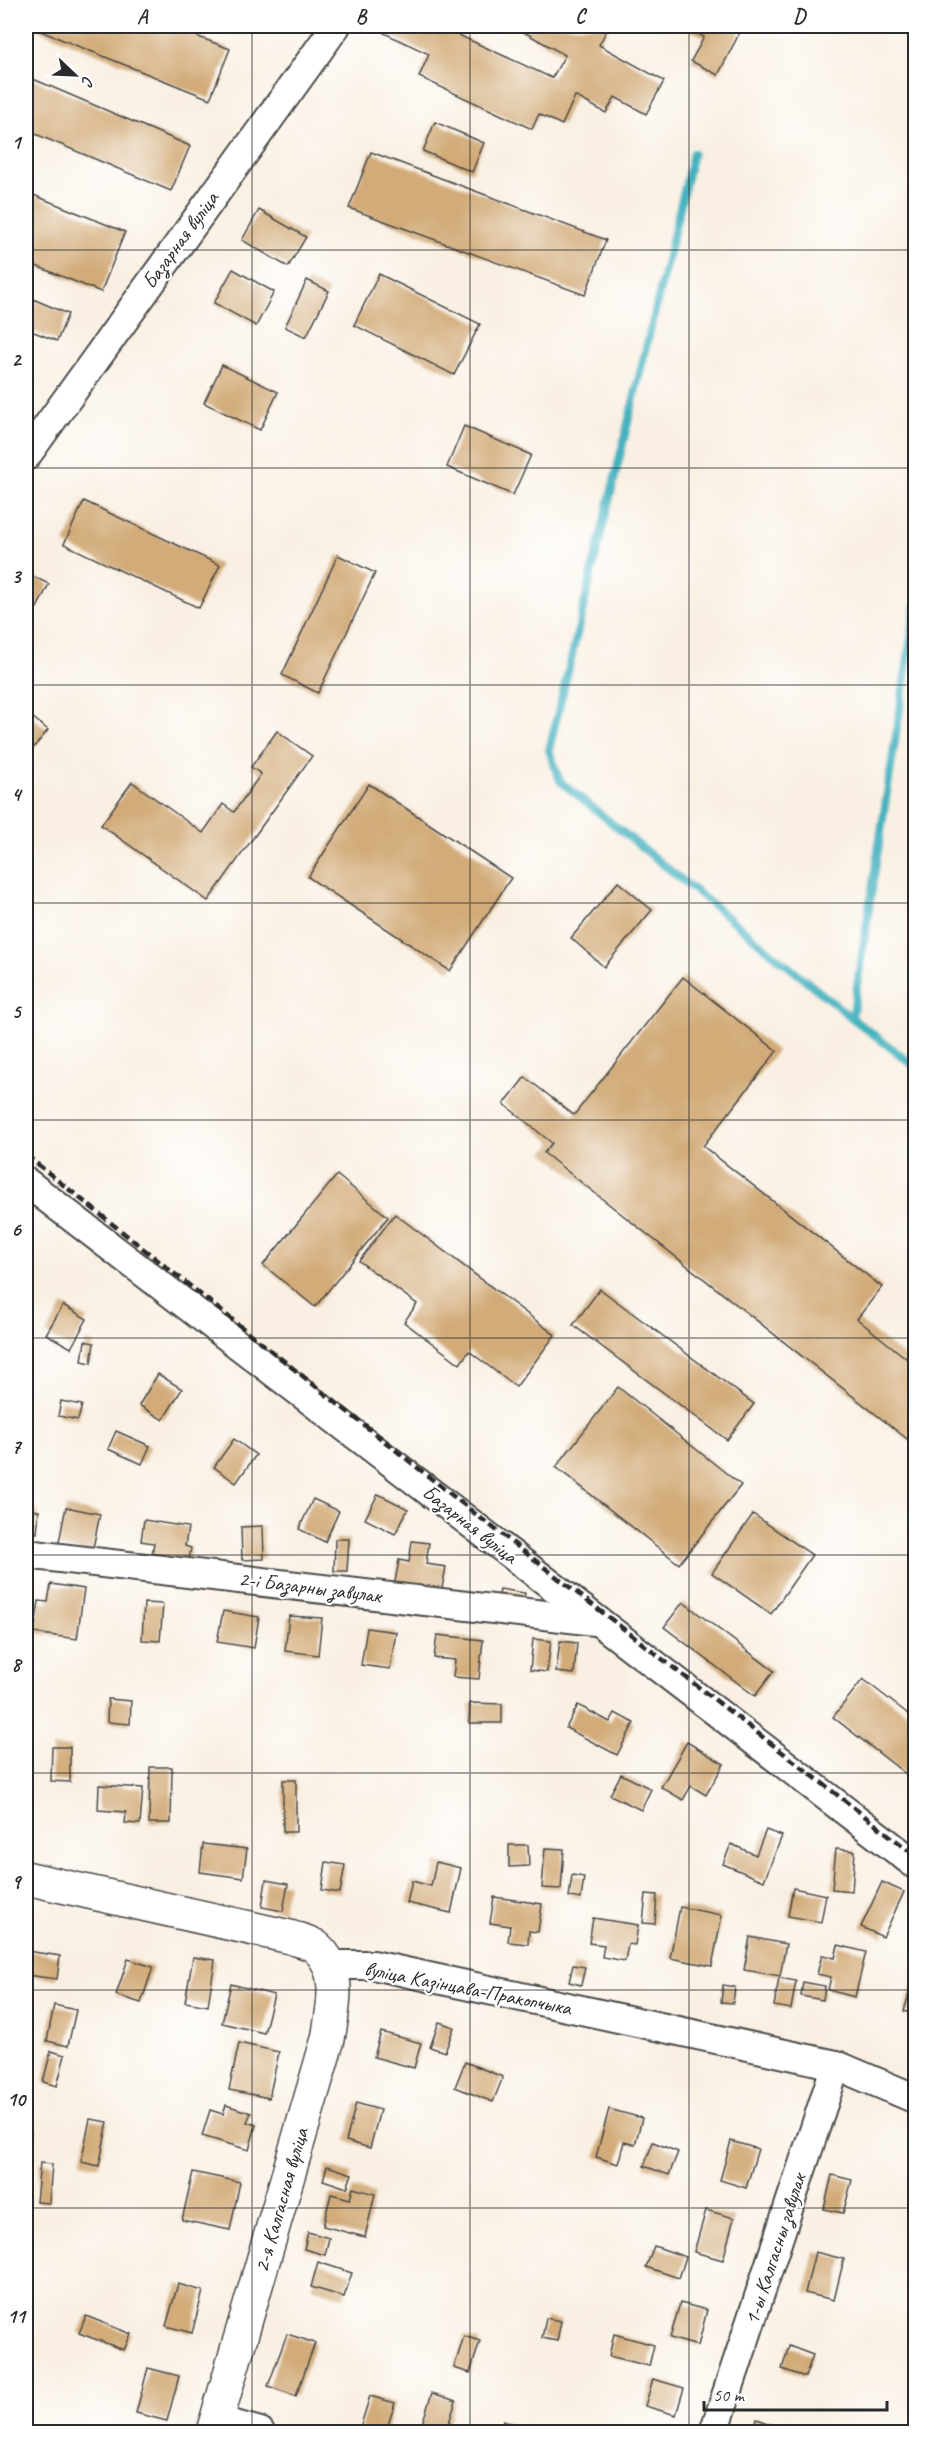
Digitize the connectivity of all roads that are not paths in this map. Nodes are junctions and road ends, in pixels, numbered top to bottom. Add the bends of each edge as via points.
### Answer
1 (336, 26) edge
2 (26, 456) edge
3 (26, 1182) edge
4 (26, 1554) edge
5 (595, 1621) junction
6 (915, 1864) edge
7 (26, 1878) edge
8 (330, 1965) junction
9 (836, 2065) junction
10 (915, 2099) edge
11 (215, 2426) edge
12 (260, 2433) edge
13 (714, 2433) edge

1 - 2 street, Базарная вуліца
3 - 5 street, Базарная вуліца
4 - 5 street, 2-і Базарны завулак
5 - 6 street, Базарная вуліца
7 - 8 street via 290,1937 315,1946
8 - 9 street, вуліца Казінцава-Пракопчыка via 373,1965
8 - 11 street, 2-я Калгасная вуліца via 335,1997 328,2039
9 - 10 street, вуліца Казінцава-Пракопчыка
9 - 13 street, 1-ы Калгасны завулак
11 - 12 street

